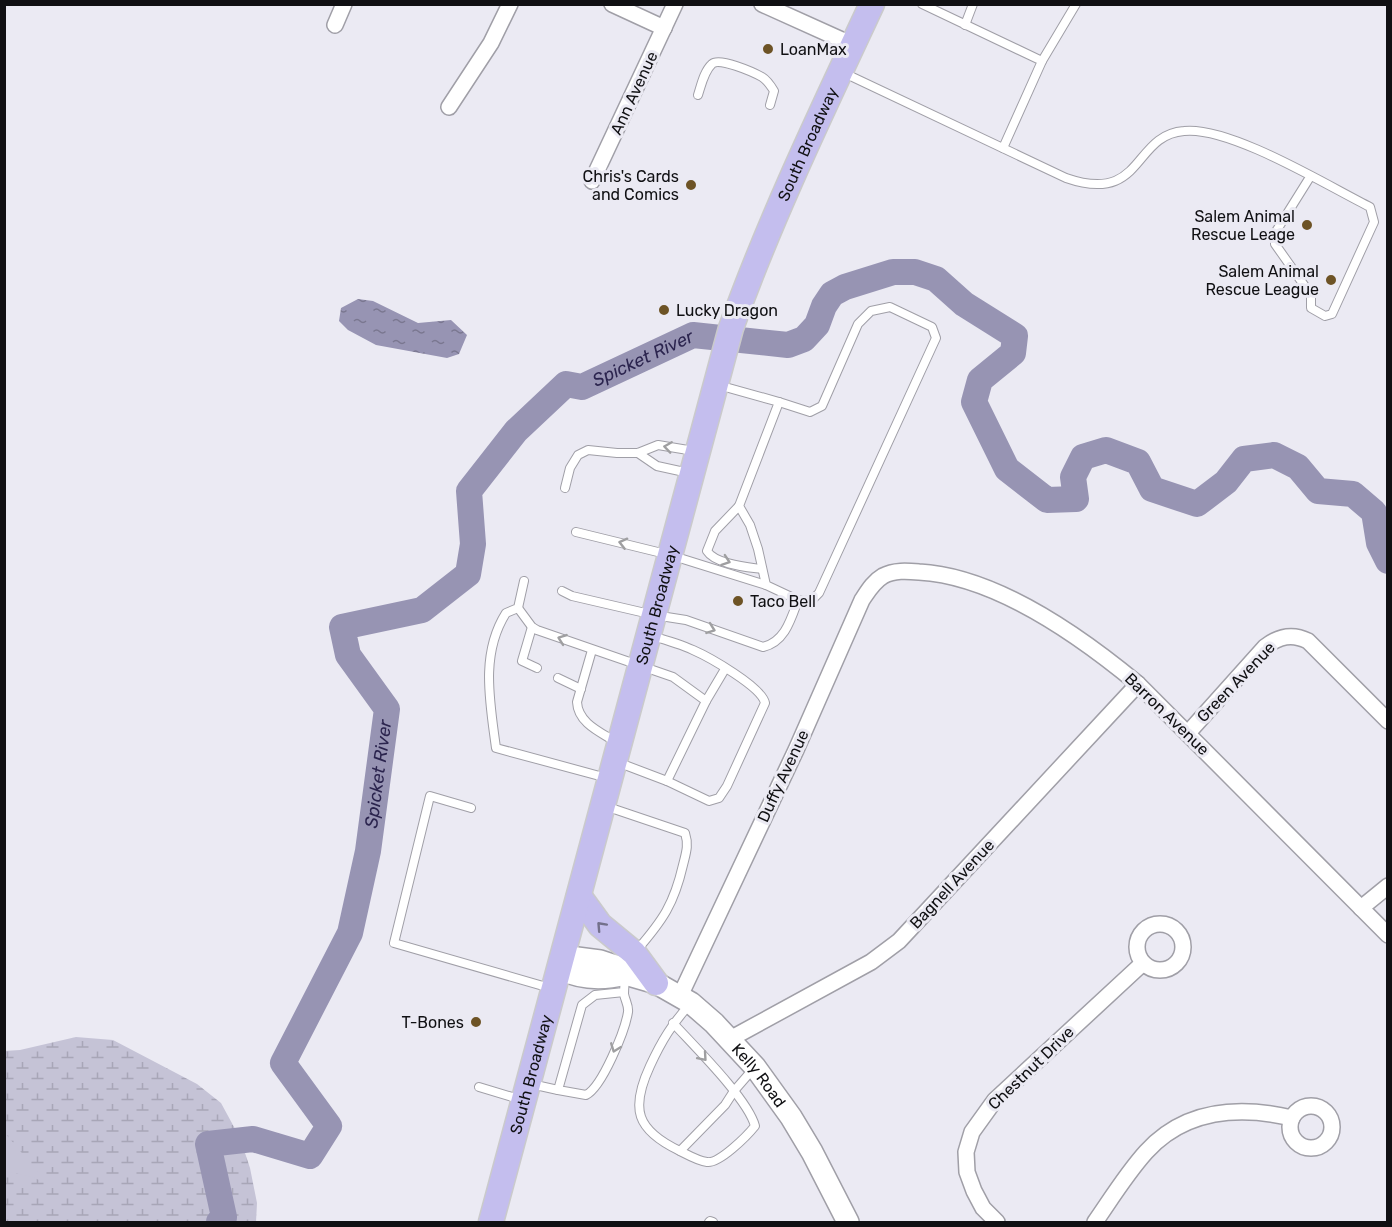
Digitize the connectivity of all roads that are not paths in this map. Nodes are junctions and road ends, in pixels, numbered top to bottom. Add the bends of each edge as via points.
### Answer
1 (344, 4) edge
2 (510, 4) edge
3 (612, 4) edge
4 (675, 4) edge
5 (762, 4) edge
6 (872, 4) edge
7 (922, 4) edge
8 (973, 4) edge
9 (1076, 4) edge
10 (335, 25) dead end
11 (965, 25) junction
12 (664, 28) junction
13 (853, 45) junction
14 (1042, 61) junction
15 (840, 71) junction
16 (698, 95) dead end
17 (770, 105) dead end
18 (449, 107) dead end
19 (1003, 148) junction
20 (1311, 177) junction
21 (592, 181) dead end
22 (716, 385) junction
23 (778, 402) junction
24 (638, 453) junction
25 (695, 463) junction
26 (565, 488) dead end
27 (739, 506) junction
28 (576, 532) dead end
29 (670, 555) junction
30 (761, 568) junction
31 (899, 571) joint
32 (524, 581) dead end
33 (766, 585) junction
34 (562, 591) dead end
35 (798, 600) junction
36 (518, 608) junction
37 (651, 625) junction
38 (532, 627) junction
39 (592, 650) junction
40 (641, 665) junction
41 (537, 668) dead end
42 (724, 669) junction
43 (558, 678) dead end
44 (1138, 684) junction
45 (581, 689) junction
46 (706, 701) junction
47 (1388, 721) edge
48 (1188, 733) junction
49 (615, 762) junction
50 (667, 781) junction
51 (603, 806) junction
52 (471, 808) dead end
53 (1388, 886) edge
54 (579, 896) junction
55 (1361, 908) junction
56 (1388, 935) edge
57 (1143, 963) dead end
58 (559, 973) junction
59 (628, 973) junction
60 (656, 983) joint
61 (686, 1000) junction
62 (673, 1023) junction
63 (730, 1039) junction
64 (754, 1067) junction
65 (479, 1087) dead end
66 (558, 1090) junction
67 (734, 1091) junction
68 (526, 1092) junction
69 (1292, 1118) dead end
70 (680, 1151) junction
71 (491, 1222) edge
72 (709, 1222) edge
73 (713, 1222) edge
74 (848, 1222) edge
75 (997, 1222) edge
76 (1095, 1222) edge

1 - 10 street
2 - 18 street via 491,43
3 - 12 street
4 - 12 street, Ann Avenue
5 - 13 street
6 - 13 main road, South Broadway
7 - 11 lane
8 - 11 lane
9 - 14 lane
11 - 14 lane
12 - 21 street, Ann Avenue
13 - 15 main road, South Broadway
14 - 19 lane
15 - 19 lane
15 - 22 main road, South Broadway via 776,214 731,328
16 - 17 lane via 710,65 724,62 767,81 774,92
19 - 20 lane via 1066,178 1098,186 1125,176 1170,133 1193,130 1258,150
20 - 20 lane via 1370,207 1374,222 1332,314 1325,316 1311,308 1311,295 1275,244 1275,233
22 - 23 lane
22 - 25 main road, South Broadway
23 - 27 lane
23 - 35 lane via 810,412 822,406 858,324 872,310 890,307 932,327 936,338 819,593 811,601
24 - 25 lane via 657,466
25 -> 24 lane via 658,446
24 - 26 lane via 588,450 578,455 570,468
25 - 29 main road, South Broadway
27 - 30 lane via 750,525
27 -> 30 lane via 715,531 707,551 738,566
29 -> 28 lane
29 - 33 lane
29 - 37 main road, South Broadway
30 - 33 lane
31 - 44 street, Barron Avenue via 938,573 966,581 1027,608 1101,653
31 - 61 street, Duffy Avenue via 883,576 862,600
32 - 36 lane
33 - 35 lane
34 - 37 lane
37 -> 35 lane via 686,620 763,647 770,646 784,633
36 - 38 lane
36 - 49 lane via 506,613 502,620 488,669 496,748
37 - 40 main road, South Broadway
37 - 42 lane
39 -> 38 lane
38 - 41 lane via 522,661
39 - 40 lane
39 - 45 lane
40 - 46 lane via 674,677
40 - 49 main road, South Broadway
42 - 46 lane
42 - 50 lane via 756,688 765,703 723,793 709,801
43 - 45 lane
44 - 48 street, Barron Avenue
44 - 63 street, Bagnell Avenue via 899,941 871,962
45 - 49 lane via 577,702 580,716
46 - 50 lane
47 - 48 street, Green Avenue via 1308,641 1288,636 1265,647
48 - 55 street, Barron Avenue
49 - 50 lane
49 - 51 main road, South Broadway
51 - 54 main road, South Broadway
51 - 59 lane via 685,833 689,843 667,912
52 - 58 lane via 430,796 394,943
53 - 55 street
54 - 58 main road, South Broadway
59 -> 54 main road
55 - 56 street, Barron Avenue
57 - 75 street, Chestnut Drive via 995,1100 972,1132 966,1152 967,1172 984,1208
58 - 59 street via 578,958 600,961
58 - 68 main road, South Broadway
59 - 60 main road
59 - 66 lane via 582,1005
59 -> 66 lane via 628,1011 601,1081 586,1095
60 - 61 street, Kelly Road
61 - 62 lane
61 - 63 street, Kelly Road
62 -> 67 lane
62 - 70 lane via 663,1037 638,1099 645,1125 654,1136
63 - 64 street, Kelly Road
64 - 67 lane
64 - 74 street, Kelly Road via 807,1143
65 - 68 lane
66 - 68 lane
67 - 70 lane
67 - 70 lane via 753,1120 752,1130 713,1162
68 - 71 main road, South Broadway
69 - 76 street via 1235,1111 1183,1125 1147,1150
72 - 73 lane

